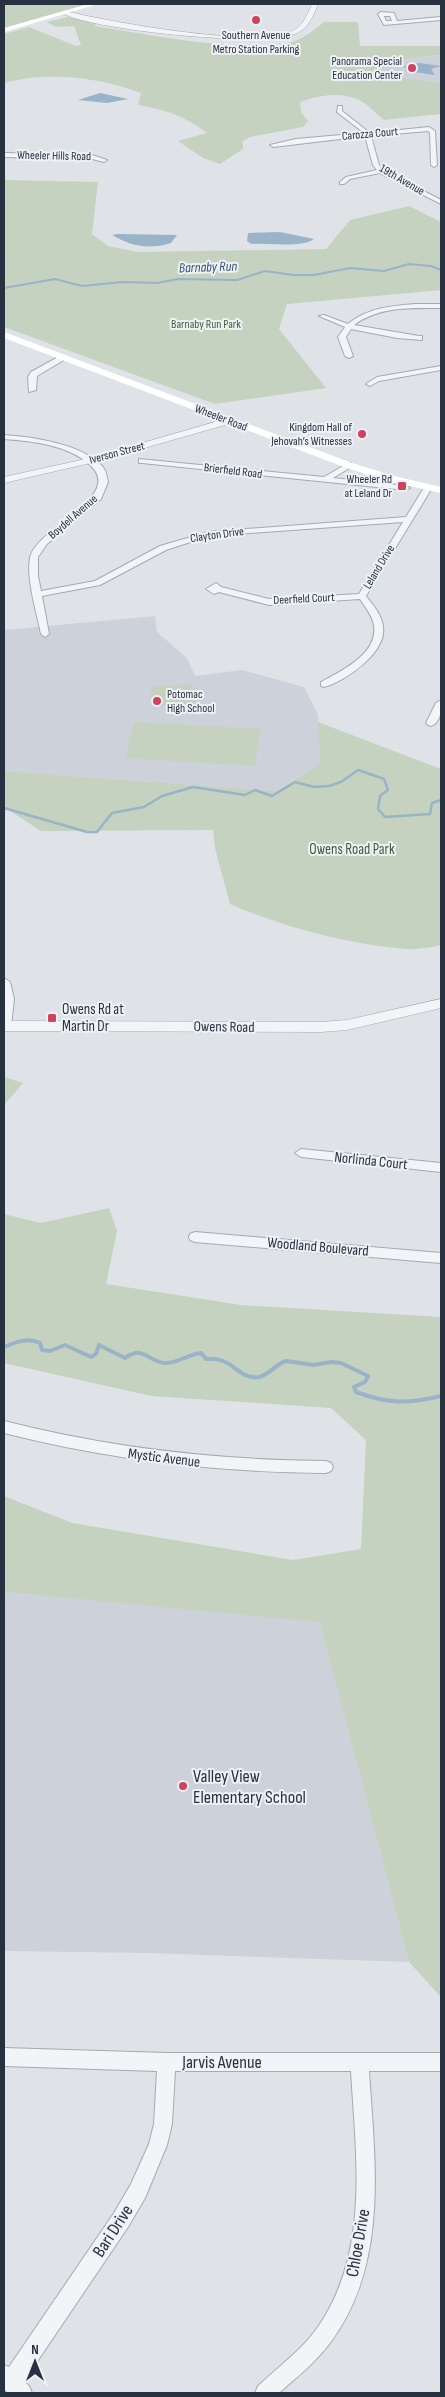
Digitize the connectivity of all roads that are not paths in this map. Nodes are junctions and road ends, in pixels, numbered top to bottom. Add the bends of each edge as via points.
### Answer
1 (95, 4) edge
2 (104, 4) edge
3 (315, 4) edge
4 (70, 14) junction
5 (441, 19) edge
6 (395, 23) dead end
7 (4, 30) edge
8 (340, 107) dead end
9 (368, 134) junction
10 (273, 145) dead end
11 (4, 155) edge
12 (104, 160) dead end
13 (434, 165) dead end
14 (381, 171) junction
15 (342, 183) dead end
16 (441, 202) edge
17 (441, 306) edge
18 (322, 316) dead end
19 (349, 325) junction
20 (4, 335) edge
21 (419, 338) dead end
22 (349, 356) dead end
23 (63, 358) junction
24 (441, 368) edge
25 (441, 375) edge
26 (32, 390) dead end
27 (229, 420) junction
28 (4, 437) edge
29 (92, 460) junction
30 (142, 461) dead end
31 (348, 465) junction
32 (4, 480) edge
33 (323, 481) junction
34 (406, 488) dead end
35 (428, 488) junction
36 (441, 490) edge
37 (408, 519) junction
38 (218, 589) dead end
39 (38, 594) junction
40 (362, 596) junction
41 (45, 634) dead end
42 (324, 684) dead end
43 (441, 703) edge
44 (431, 723) dead end
45 (4, 982) edge
46 (441, 1002) edge
47 (5, 1026) edge
48 (302, 1154) dead end
49 (441, 1168) edge
50 (195, 1237) dead end
51 (441, 1258) edge
52 (4, 1428) edge
53 (326, 1467) dead end
54 (4, 2057) edge
55 (167, 2062) junction
56 (441, 2062) edge
57 (360, 2063) junction
58 (12, 2383) edge
59 (265, 2393) edge

1 - 4 main road
2 - 4 main road
3 - 4 street via 302,28 285,36 251,39 110,23
4 - 7 main road
5 - 6 street
8 - 9 street via 339,111
9 - 10 street, Carozza Court
9 - 13 street, Carozza Court via 432,130
9 - 14 street, 19th Avenue via 376,165
11 - 12 street, Wheeler Hills Road via 92,156
14 - 15 street via 348,178
14 - 16 street, 19th Avenue
17 - 19 street via 390,308 368,314
18 - 19 street
19 - 21 street
19 - 22 street via 342,339
20 - 23 main road, Wheeler Road
23 - 26 street via 34,374
23 - 27 main road, Wheeler Road
24 - 25 street via 377,379 370,384 385,385
27 - 29 street, Iverson Street
27 - 31 main road, Wheeler Road
28 - 29 street via 43,441
29 - 32 street, Iverson Street
29 - 39 street, Boydell Avenue via 102,477 101,492 38,550 33,566
30 - 33 street, Brierfield Road
31 - 33 street
31 - 35 main road, Wheeler Road
33 - 34 street, Brierfield Road
35 - 36 main road, Wheeler Road
35 - 37 street, Leland Drive
37 - 39 street, Clayton Drive via 202,535 163,548 97,583
37 - 40 street, Leland Drive
38 - 40 street, Deerfield Court via 269,602
39 - 41 street, Boydell Avenue
40 - 42 street, Leland Drive via 379,624 376,642 354,666
43 - 44 street
45 - 47 street via 8,999
46 - 47 street, Owens Road via 347,1025 322,1027
48 - 49 street, Norlinda Court
50 - 51 street, Woodland Boulevard
52 - 53 street, Mystic Avenue via 143,1457 258,1467
54 - 55 street, Jarvis Avenue
55 - 57 street, Jarvis Avenue
55 - 58 street, Bari Drive via 163,2124 158,2145 138,2191
56 - 57 street, Jarvis Avenue
57 - 59 street, Chloe Drive via 365,2180 358,2264 340,2309 324,2335

